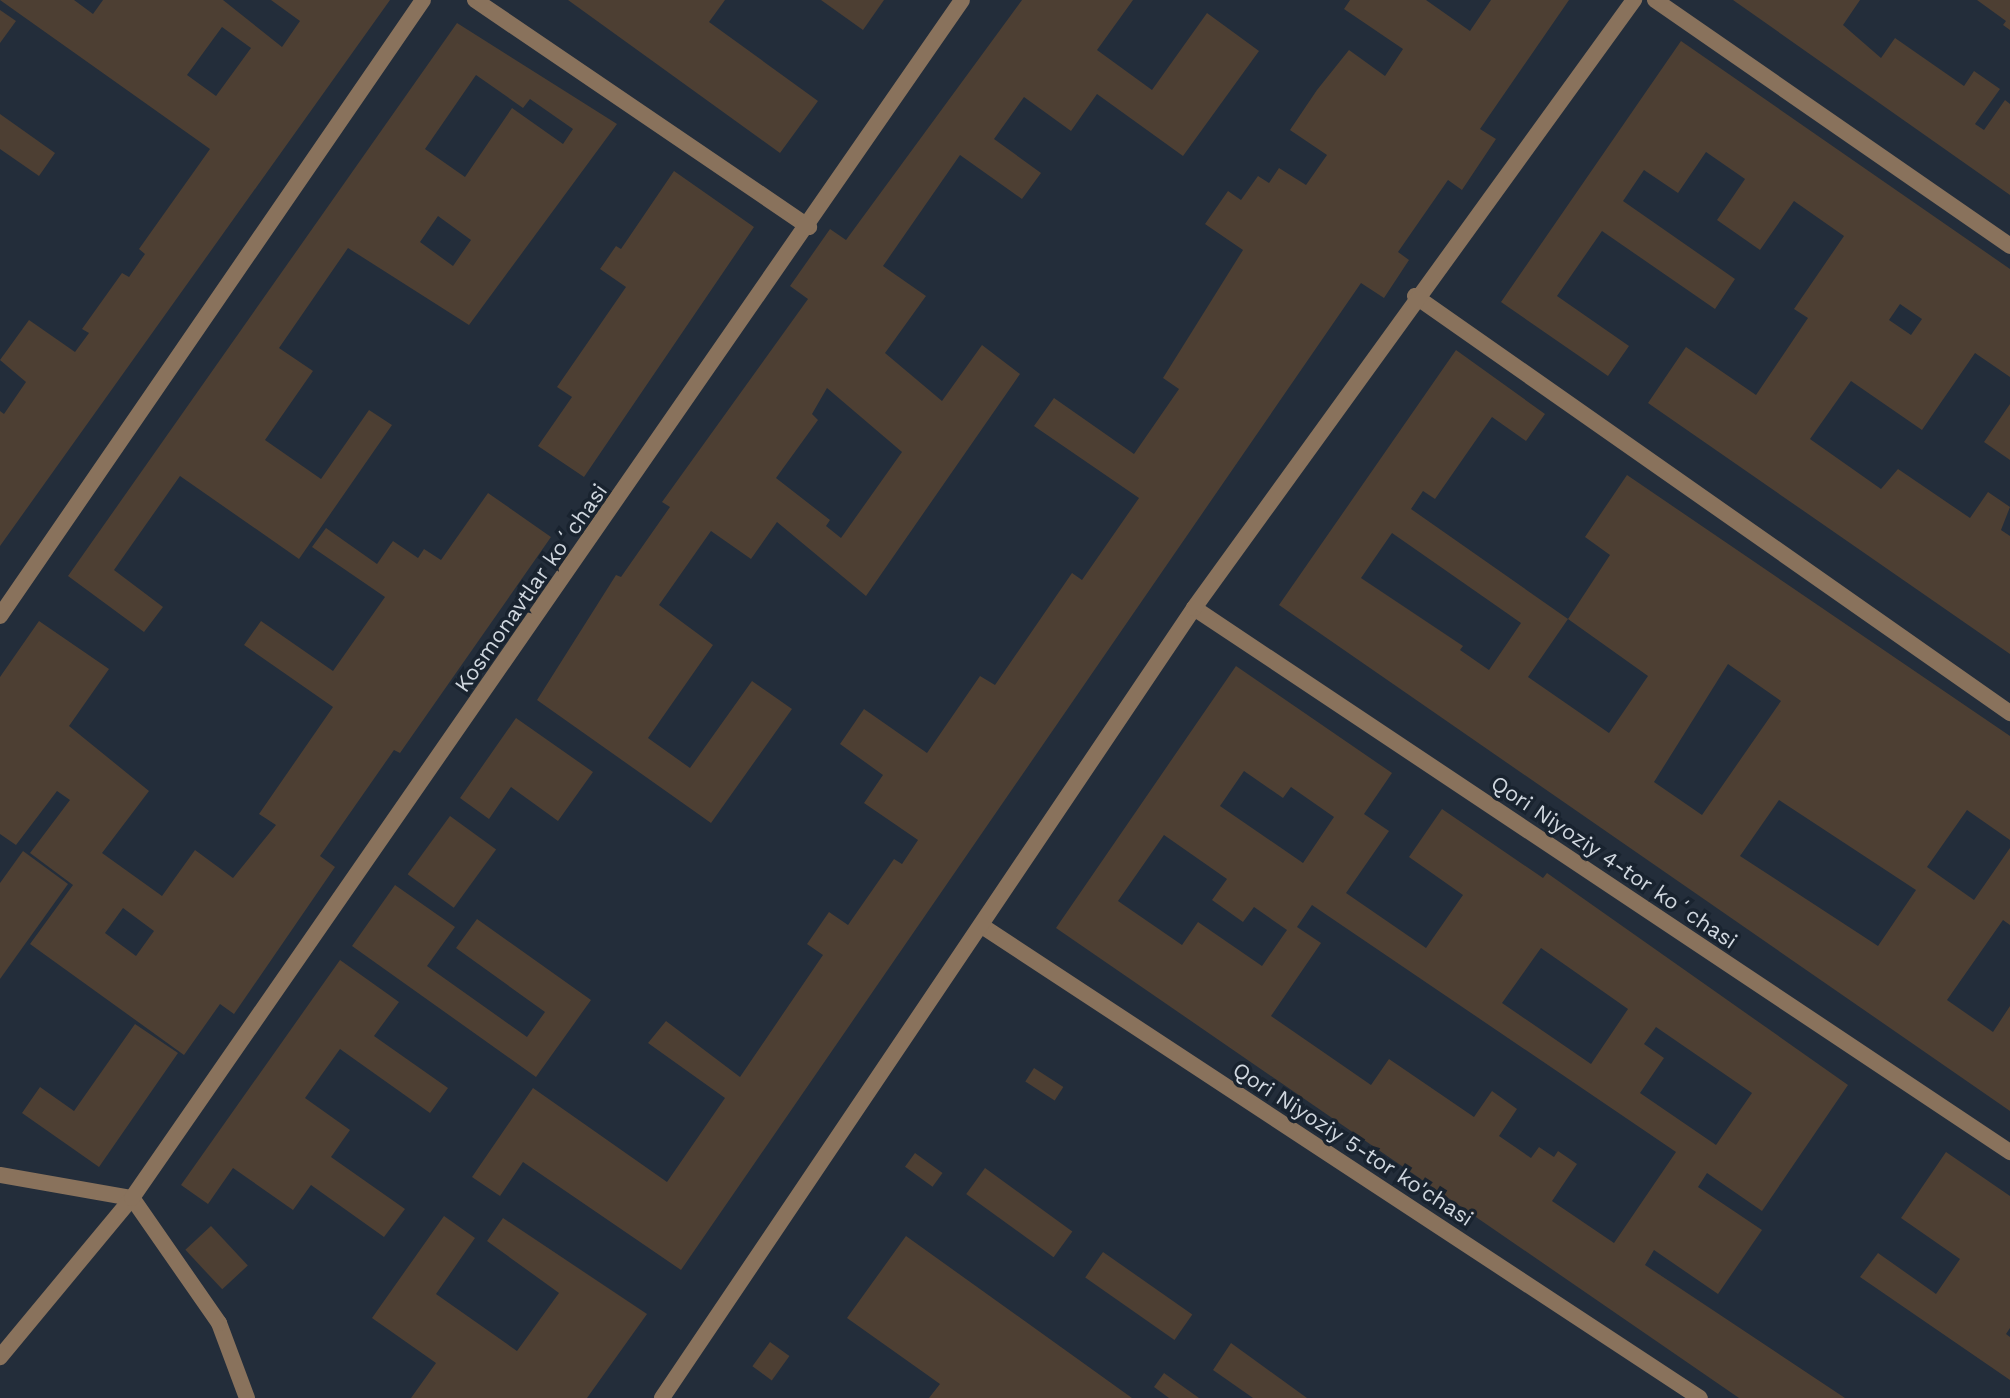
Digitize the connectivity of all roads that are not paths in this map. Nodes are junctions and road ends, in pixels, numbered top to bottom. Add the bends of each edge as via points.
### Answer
1 (423, 0) edge
2 (475, 0) edge
3 (962, 0) edge
4 (1634, 0) edge
5 (1655, 0) edge
6 (809, 227) junction
7 (2010, 246) edge
8 (1415, 296) junction
9 (1194, 608) junction
10 (0, 616) edge
11 (2010, 713) edge
12 (982, 926) junction
13 (2010, 1152) edge
14 (0, 1175) edge
15 (132, 1198) junction
16 (0, 1357) edge
17 (247, 1398) edge
18 (662, 1398) edge
19 (1700, 1398) edge

1 - 10 street
2 - 6 street
3 - 6 street, Kosmonavtlar koʻchasi
4 - 8 street
5 - 7 street
6 - 15 street, Kosmonavtlar koʻchasi
8 - 9 street
8 - 11 street
9 - 12 street
9 - 13 street, Qori Niyoziy 4-tor koʻchasi
12 - 18 street
12 - 19 street, Qori Niyoziy 5-tor ko'chasi
14 - 15 street
15 - 16 street, Kosmonavtlar koʻchasi
15 - 17 street via 219,1323

